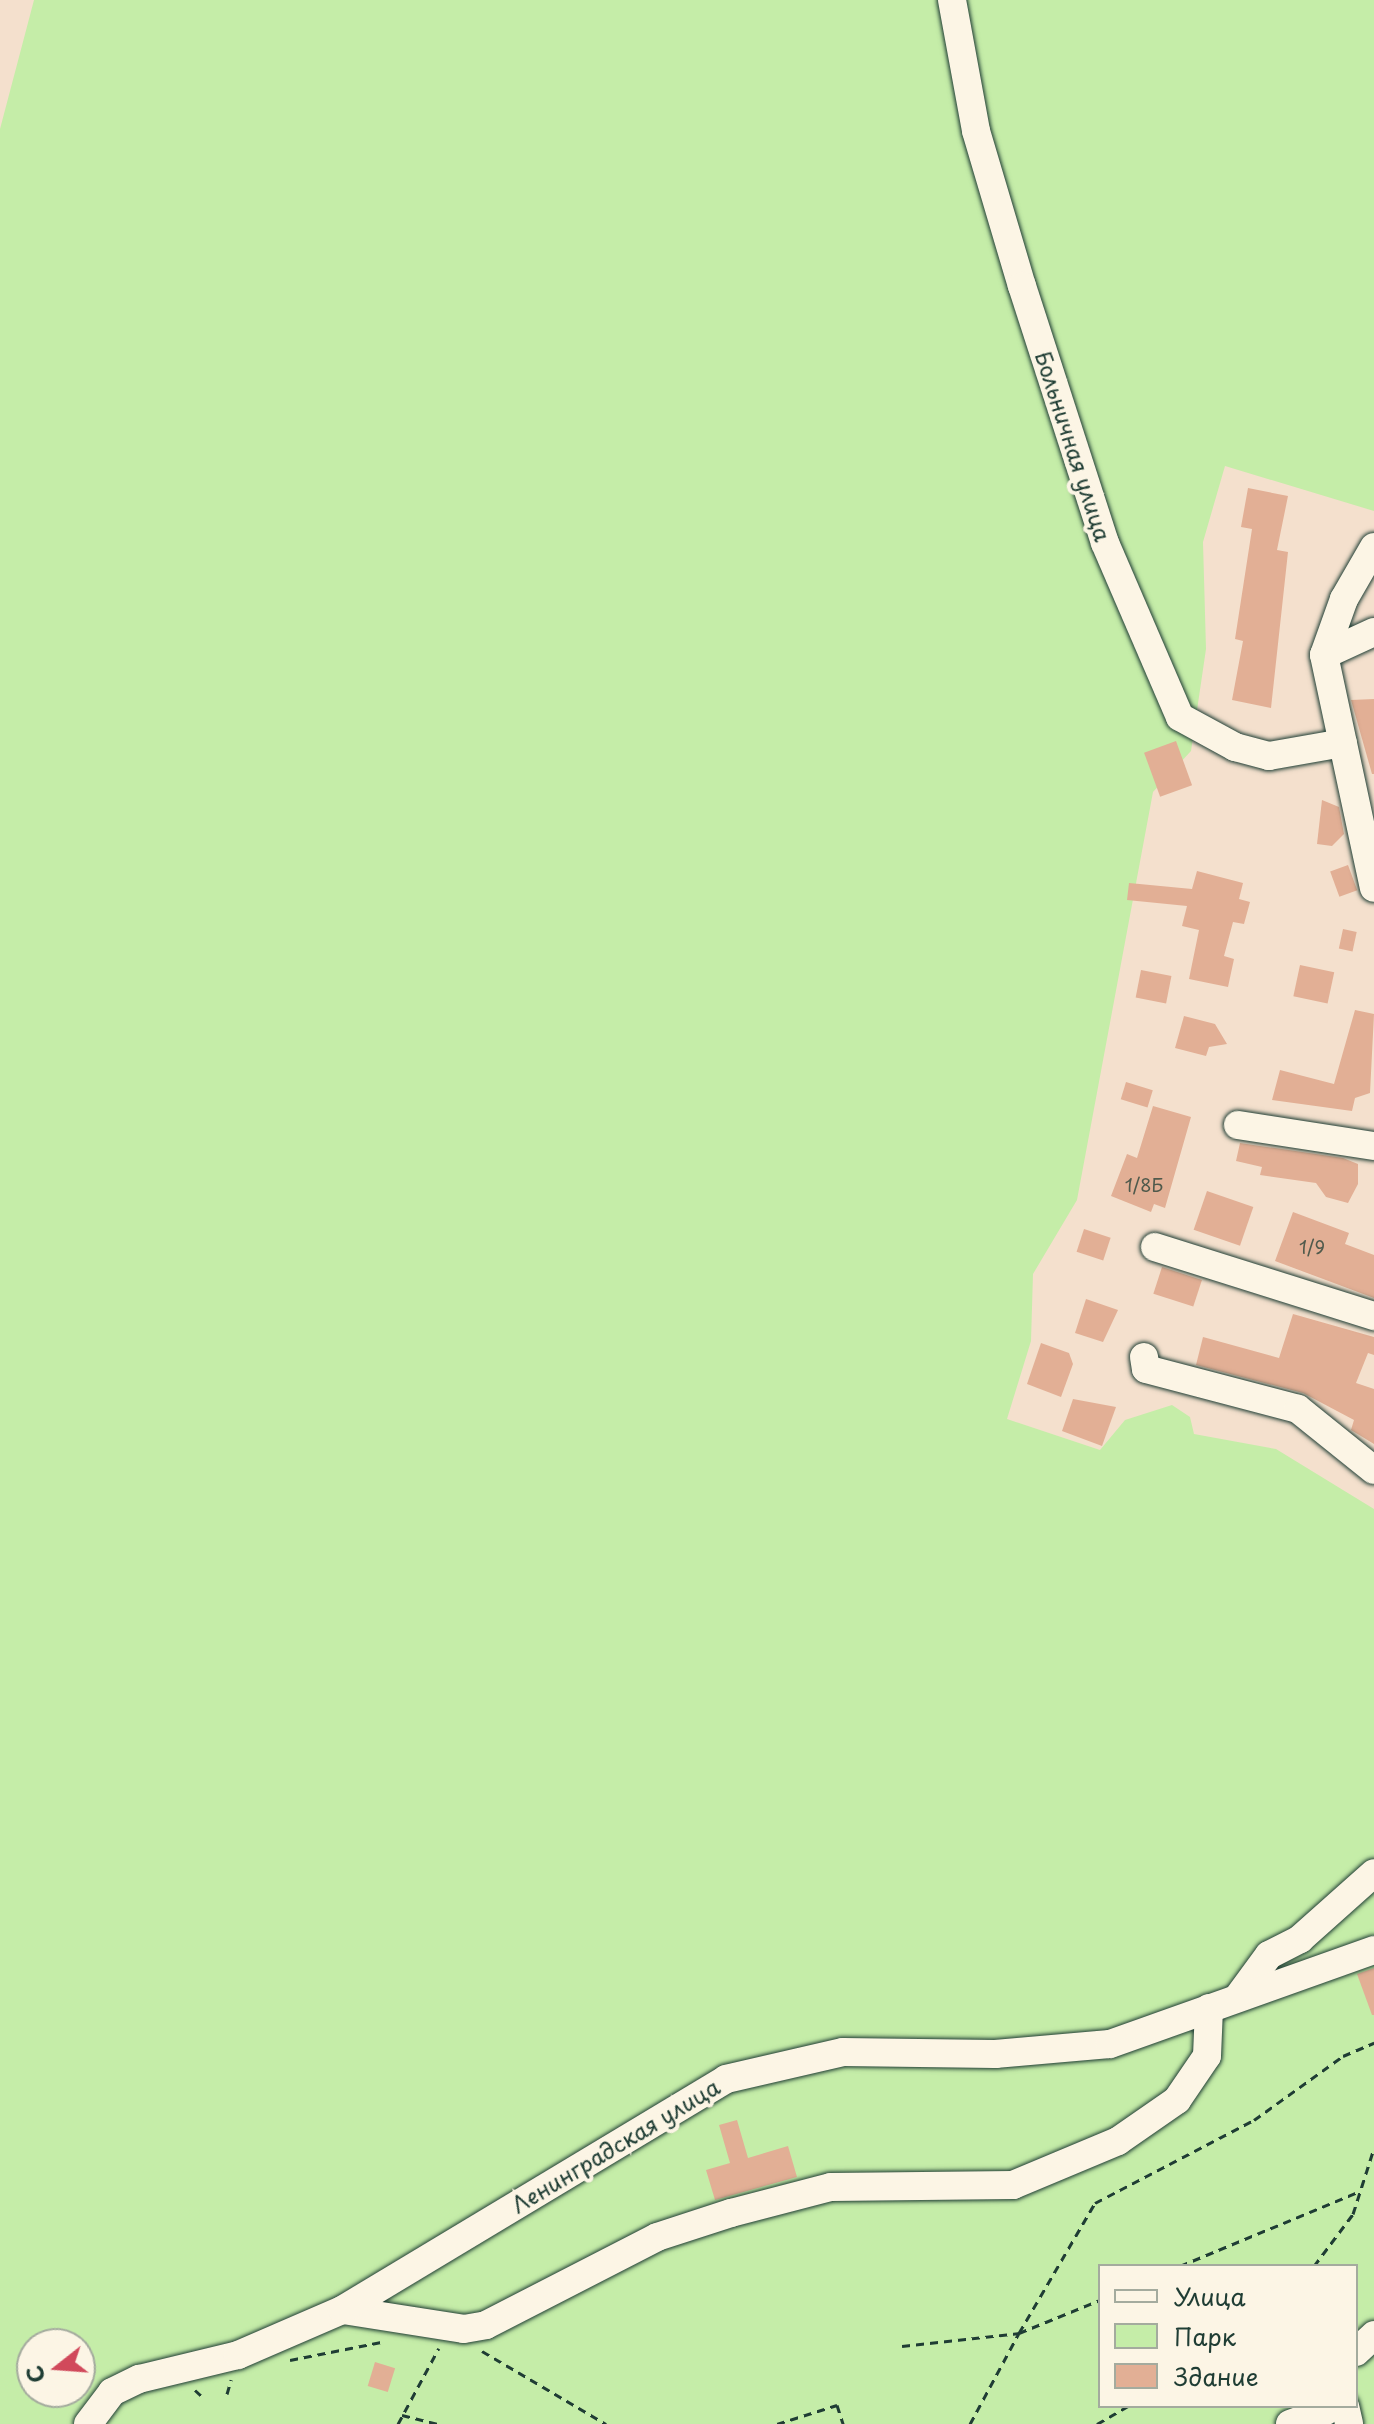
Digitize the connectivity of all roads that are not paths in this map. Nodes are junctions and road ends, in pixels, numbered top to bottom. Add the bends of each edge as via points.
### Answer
1 (952, 0) edge
2 (1374, 547) edge
3 (1374, 632) edge
4 (1324, 655) junction
5 (1343, 743) junction
6 (1366, 798) edge
7 (1374, 888) edge
8 (1238, 1125) dead end
9 (1374, 1146) edge
10 (1155, 1247) dead end
11 (1374, 1316) edge
12 (1144, 1357) dead end
13 (1374, 1470) edge
14 (1374, 1873) edge
15 (1374, 1950) edge
16 (1238, 1997) junction
17 (1209, 2008) junction
18 (342, 2310) junction
19 (1374, 2335) edge
20 (1358, 2350) edge
21 (1340, 2414) edge
22 (88, 2424) edge
23 (1290, 2424) edge

1 - 5 street, Больничная улица via 976,131 1022,286 1105,543 1180,717 1235,747 1269,756
2 - 4 street via 1344,599
3 - 4 street
4 - 5 street
5 - 6 street
6 - 7 street
8 - 9 street
10 - 11 street
12 - 13 street via 1146,1369 1298,1409
14 - 16 street via 1310,1931 1269,1955
15 - 16 street, Ленинградская улица
16 - 17 street, Ленинградская улица
17 - 18 street, Ленинградская улица via 1110,2044 995,2054 843,2052 726,2079
17 - 18 street via 1207,2056 1177,2100 1118,2141 1013,2185 831,2187 731,2213 657,2237 486,2325 464,2329
18 - 22 street, Ленинградская улица via 238,2355 139,2379 112,2392
19 - 20 street
21 - 23 street

